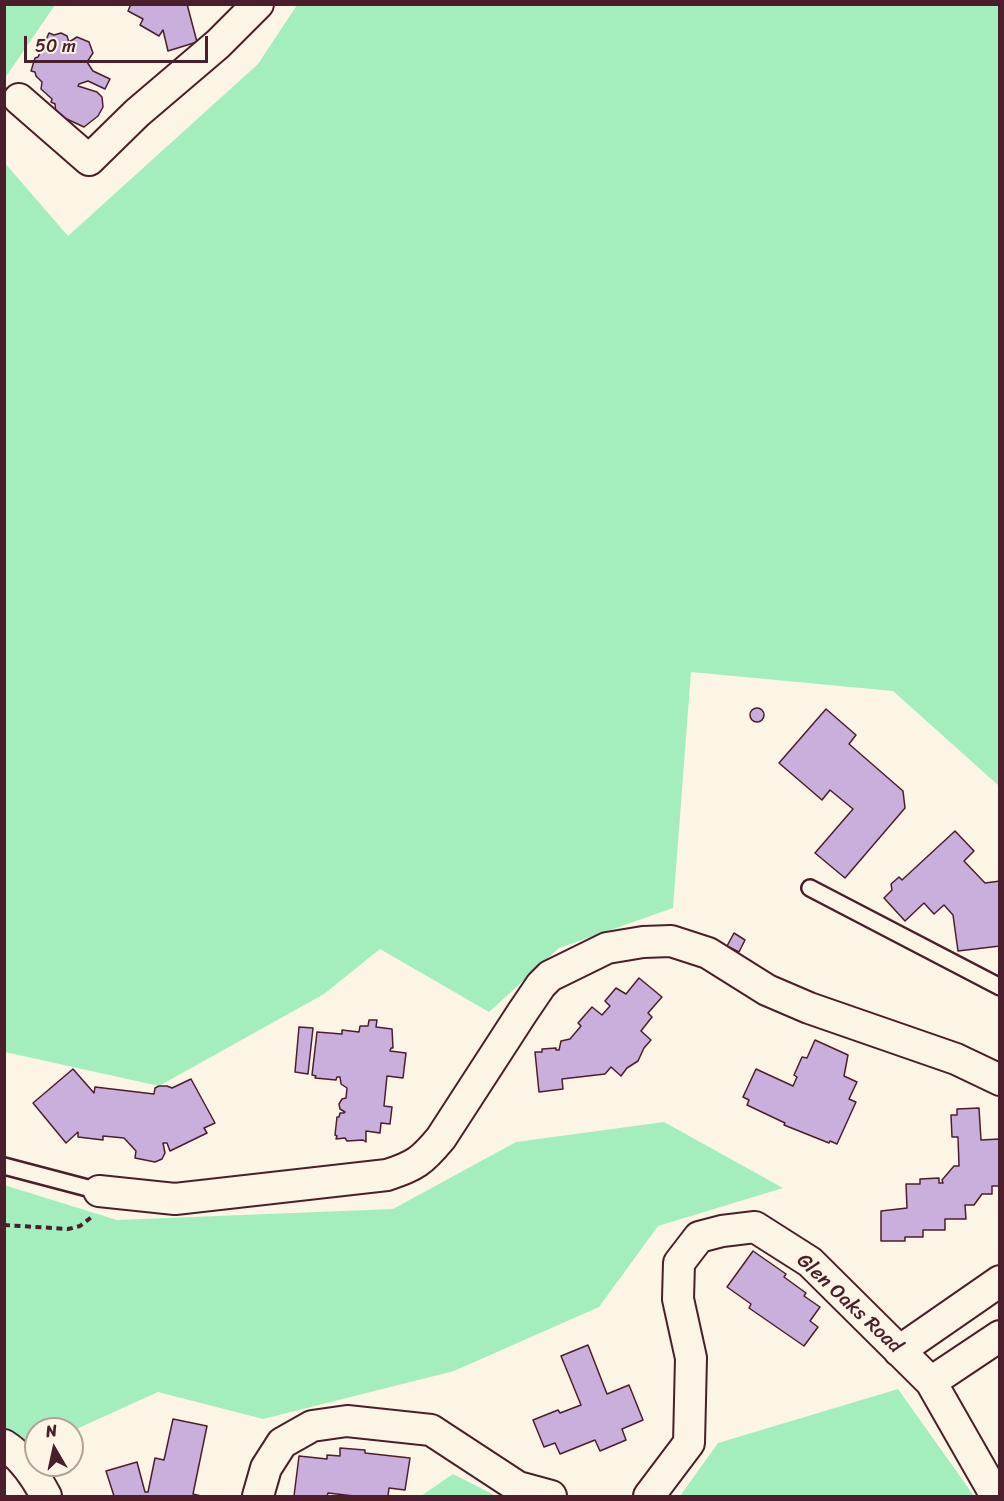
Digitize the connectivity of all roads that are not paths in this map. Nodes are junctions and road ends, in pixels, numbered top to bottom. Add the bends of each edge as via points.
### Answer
1 (258, 4) edge
2 (19, 99) dead end
3 (810, 888) dead end
4 (999, 987) edge
5 (999, 1080) edge
6 (4, 1166) edge
7 (99, 1191) joint
8 (999, 1281) edge
9 (999, 1336) edge
10 (899, 1351) junction
11 (931, 1382) junction
12 (4, 1445) edge
13 (46, 1497) edge
14 (258, 1497) edge
15 (551, 1497) edge
16 (650, 1497) edge
17 (996, 1497) edge

1 - 2 street via 89,160
3 - 4 lane
5 - 7 street via 956,1059 808,1008 767,990 708,953 671,941 643,942 607,948 550,975 441,1138 413,1167 387,1175 175,1199
6 - 7 lane
8 - 10 street
9 - 11 street
10 - 11 street, Glen Oaks Road
10 - 16 street, Glen Oaks Road via 810,1262 755,1227 699,1237 679,1263 678,1299 691,1358 689,1443
11 - 17 street, Glen Oaks Road
12 - 13 street via 36,1478
14 - 15 street via 266,1468 282,1443 312,1426 347,1421 431,1430 518,1487

